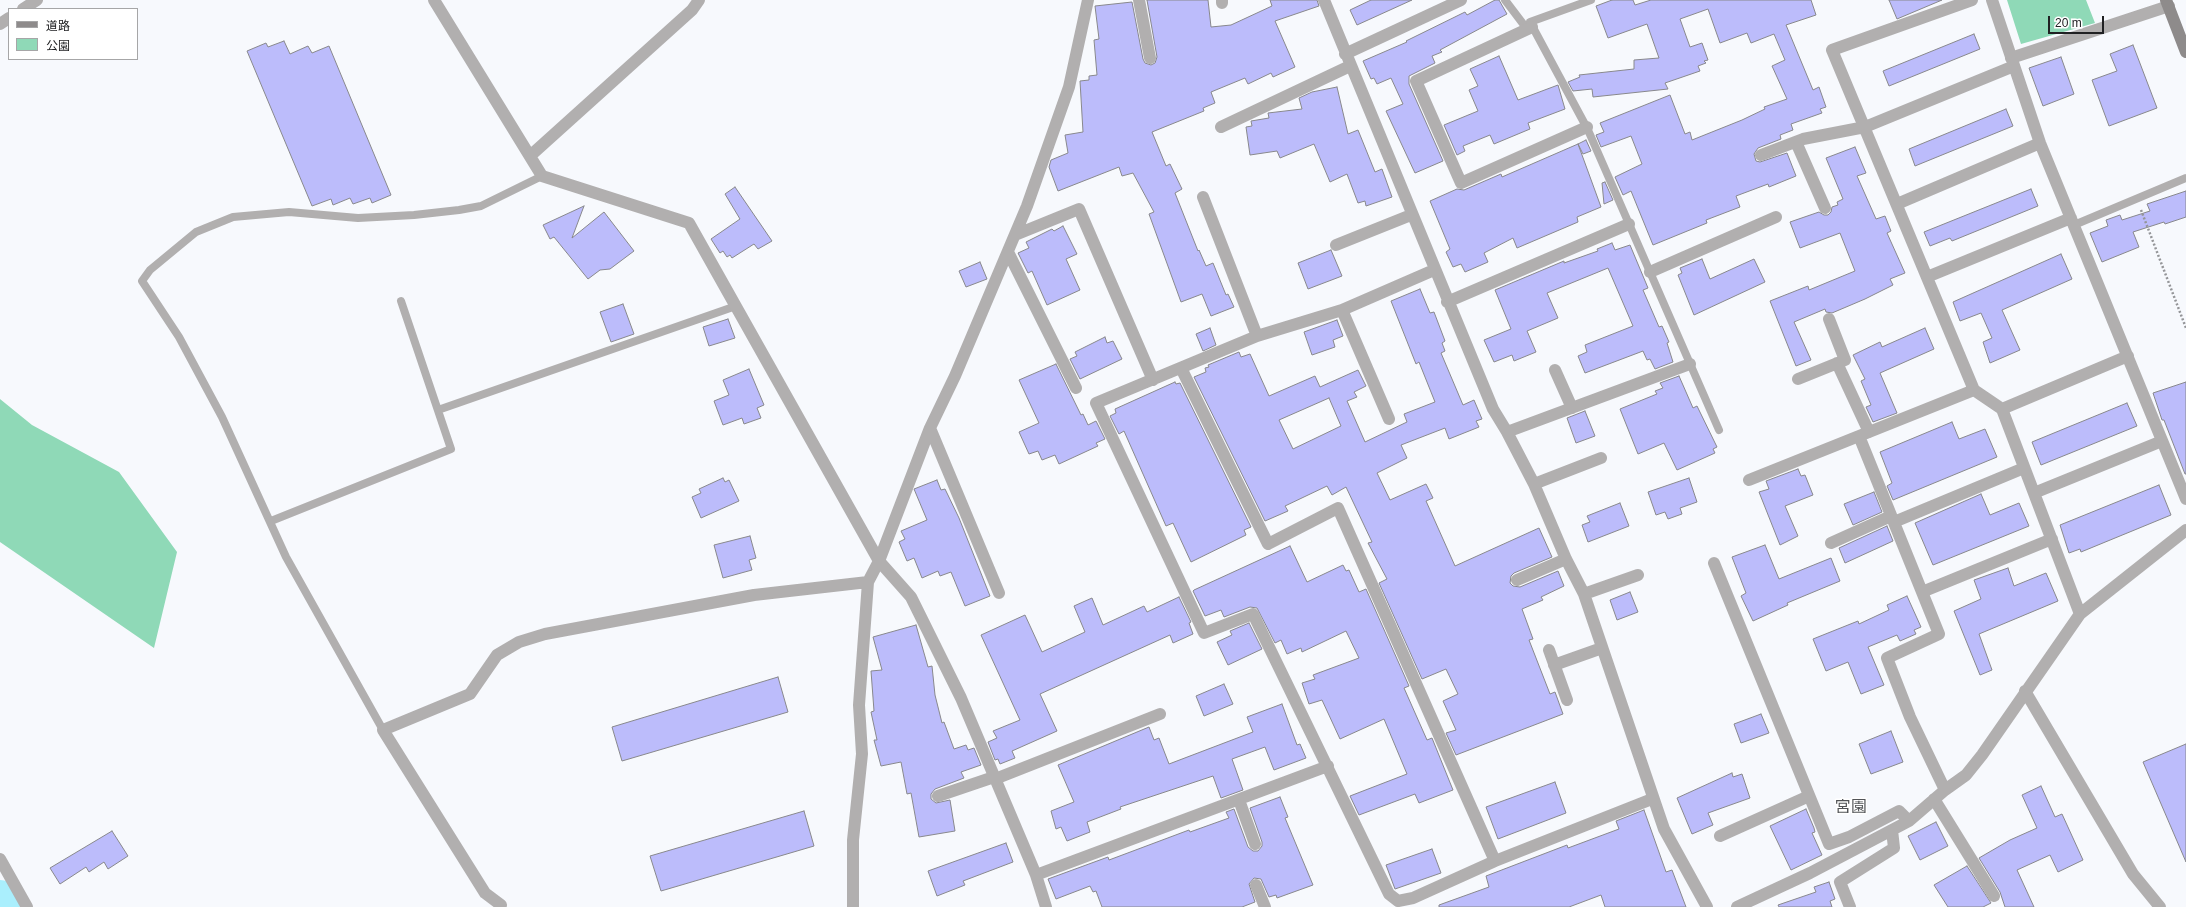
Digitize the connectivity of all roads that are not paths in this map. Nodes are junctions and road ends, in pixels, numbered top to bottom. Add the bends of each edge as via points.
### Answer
1 (37, 0) edge
2 (434, 0) edge
3 (699, 0) edge
4 (1089, 0) edge
5 (1139, 0) edge
6 (1324, 0) edge
7 (1461, 0) edge
8 (1505, 0) edge
9 (1592, 0) edge
10 (1972, 0) edge
11 (1992, 0) edge
12 (2167, 3) edge
13 (25, 8) edge
14 (1530, 28) junction
15 (2186, 52) edge
16 (1345, 54) junction
17 (1150, 58) dead end
18 (2012, 62) junction
19 (1350, 66) junction
20 (1222, 127) dead end
21 (1586, 127) junction
22 (1864, 127) junction
23 (1796, 142) junction
24 (2040, 143) junction
25 (1761, 155) dead end
26 (530, 156) junction
27 (542, 176) junction
28 (2186, 178) edge
29 (1203, 197) dead end
30 (1897, 204) junction
31 (1825, 208) dead end
32 (1411, 215) junction
33 (1776, 217) dead end
34 (2072, 221) junction
35 (1629, 224) junction
36 (1015, 235) junction
37 (1336, 245) dead end
38 (1008, 252) junction
39 (1434, 270) junction
40 (1650, 272) junction
41 (1927, 278) junction
42 (401, 301) dead end
43 (1447, 302) junction
44 (736, 306) junction
45 (1342, 310) junction
46 (1829, 319) dead end
47 (1257, 336) junction
48 (2128, 356) junction
49 (1837, 363) junction
50 (1690, 364) junction
51 (1181, 368) junction
52 (1555, 370) dead end
53 (1798, 379) dead end
54 (1152, 380) junction
55 (1076, 388) dead end
56 (1974, 390) junction
57 (1572, 408) junction
58 (2002, 409) junction
59 (438, 410) junction
60 (1389, 419) dead end
61 (930, 428) junction
62 (1719, 430) dead end
63 (1507, 432) junction
64 (1864, 434) junction
65 (2162, 440) junction
66 (1601, 458) dead end
67 (2024, 468) junction
68 (1749, 480) dead end
69 (1534, 484) junction
70 (2034, 494) junction
71 (2186, 499) edge
72 (1892, 519) junction
73 (271, 521) junction
74 (2186, 530) edge
75 (2052, 539) junction
76 (1831, 543) dead end
77 (1566, 559) junction
78 (879, 561) junction
79 (1714, 563) dead end
80 (1638, 575) dead end
81 (1517, 580) dead end
82 (868, 582) junction
83 (1922, 592) junction
84 (999, 593) dead end
85 (1584, 594) junction
86 (2080, 614) junction
87 (1602, 648) junction
88 (1549, 650) dead end
89 (1554, 665) junction
90 (2025, 691) junction
91 (1567, 700) dead end
92 (1160, 714) dead end
93 (383, 730) junction
94 (1328, 766) junction
95 (995, 778) junction
96 (1945, 790) junction
97 (938, 796) dead end
98 (1809, 796) junction
99 (1652, 799) junction
100 (1934, 799) junction
101 (1239, 800) junction
102 (1909, 821) junction
103 (1892, 830) junction
104 (1720, 836) dead end
105 (1255, 844) dead end
106 (0, 859) edge
107 (1495, 861) junction
108 (1036, 875) junction
109 (1256, 884) dead end
110 (1994, 896) dead end
111 (501, 905) dead end
112 (28, 907) edge
113 (853, 907) edge
114 (1046, 907) edge
115 (1265, 907) edge
116 (1706, 907) edge
117 (1737, 907) edge
118 (1850, 907) edge
119 (2160, 907) edge

1 - 13 street
2 - 26 street
3 - 26 street via 692,10
4 - 36 street via 1069,87
5 - 17 street
6 - 16 street
7 - 16 street
8 - 14 lane
9 - 14 lane via 1530,22
10 - 22 street via 1832,50
11 - 18 street
12 - 15 street
12 - 18 street
14 - 21 lane
14 - 21 street via 1416,81 1461,183
16 - 19 street
18 - 22 street
18 - 24 street
19 - 20 street
19 - 32 street
21 - 35 lane
22 - 23 street
22 - 30 street
23 - 25 street
23 - 31 street
24 - 30 street
24 - 34 street
26 - 27 street
27 - 44 street via 690,223
27 - 73 lane via 481,206 459,210 358,218 289,212 233,217 196,232 150,270 142,282 179,336 222,417
28 - 34 lane
29 - 47 street
30 - 41 street
32 - 37 street
32 - 39 street
33 - 40 street
34 - 41 street
34 - 48 street
35 - 40 lane
35 - 43 street
36 - 38 street
36 - 54 street via 1080,209
38 - 55 street
38 - 61 street via 956,376
39 - 43 street
39 - 45 street
40 - 50 lane
41 - 56 street
42 - 59 lane
43 - 63 street via 1493,409
44 - 59 lane
44 - 78 street
45 - 47 street
45 - 60 street
46 - 49 street via 1845,360
47 - 51 street
48 - 58 street
48 - 65 street
49 - 53 street
49 - 64 street
50 - 57 street
50 - 62 lane
51 - 54 street
51 - 107 street via 1268,544 1338,508
52 - 57 street
54 - 94 street via 1096,403 1204,633 1253,614
56 - 58 street
56 - 64 street
57 - 63 street
58 - 67 street
59 - 73 lane via 451,449
61 - 78 street
61 - 84 street
63 - 69 street
64 - 68 street
64 - 72 street
65 - 70 street
65 - 71 street
66 - 69 street
67 - 70 street
67 - 72 street
69 - 77 street
70 - 75 street
72 - 76 street
72 - 83 street
73 - 93 lane via 286,557
74 - 86 street
75 - 83 street
75 - 86 street
77 - 81 street
77 - 85 street
78 - 82 street
78 - 95 street via 911,597 961,698
79 - 98 street
80 - 85 street
82 - 93 street via 754,595 545,634 519,642 497,655 470,694
82 - 113 street via 859,705 862,754 853,840
83 - 96 street via 1940,634 1887,658 1910,718
85 - 87 street
86 - 90 street
87 - 89 street
87 - 99 street
88 - 89 street
89 - 91 street
90 - 96 street via 1966,775
90 - 119 street via 2133,874
92 - 95 street
93 - 111 street via 485,893
94 - 101 street
94 - 107 street via 1389,894 1398,901 1413,898
95 - 97 street
95 - 108 street
96 - 100 street
98 - 102 street via 1829,844 1849,837 1899,811
98 - 104 street
99 - 107 street
99 - 116 street via 1664,829
100 - 102 street
100 - 110 street
101 - 105 street
101 - 108 street
102 - 103 street
103 - 117 street via 1810,873
103 - 118 street via 1894,848 1840,882
106 - 112 street
108 - 114 street
109 - 115 street

